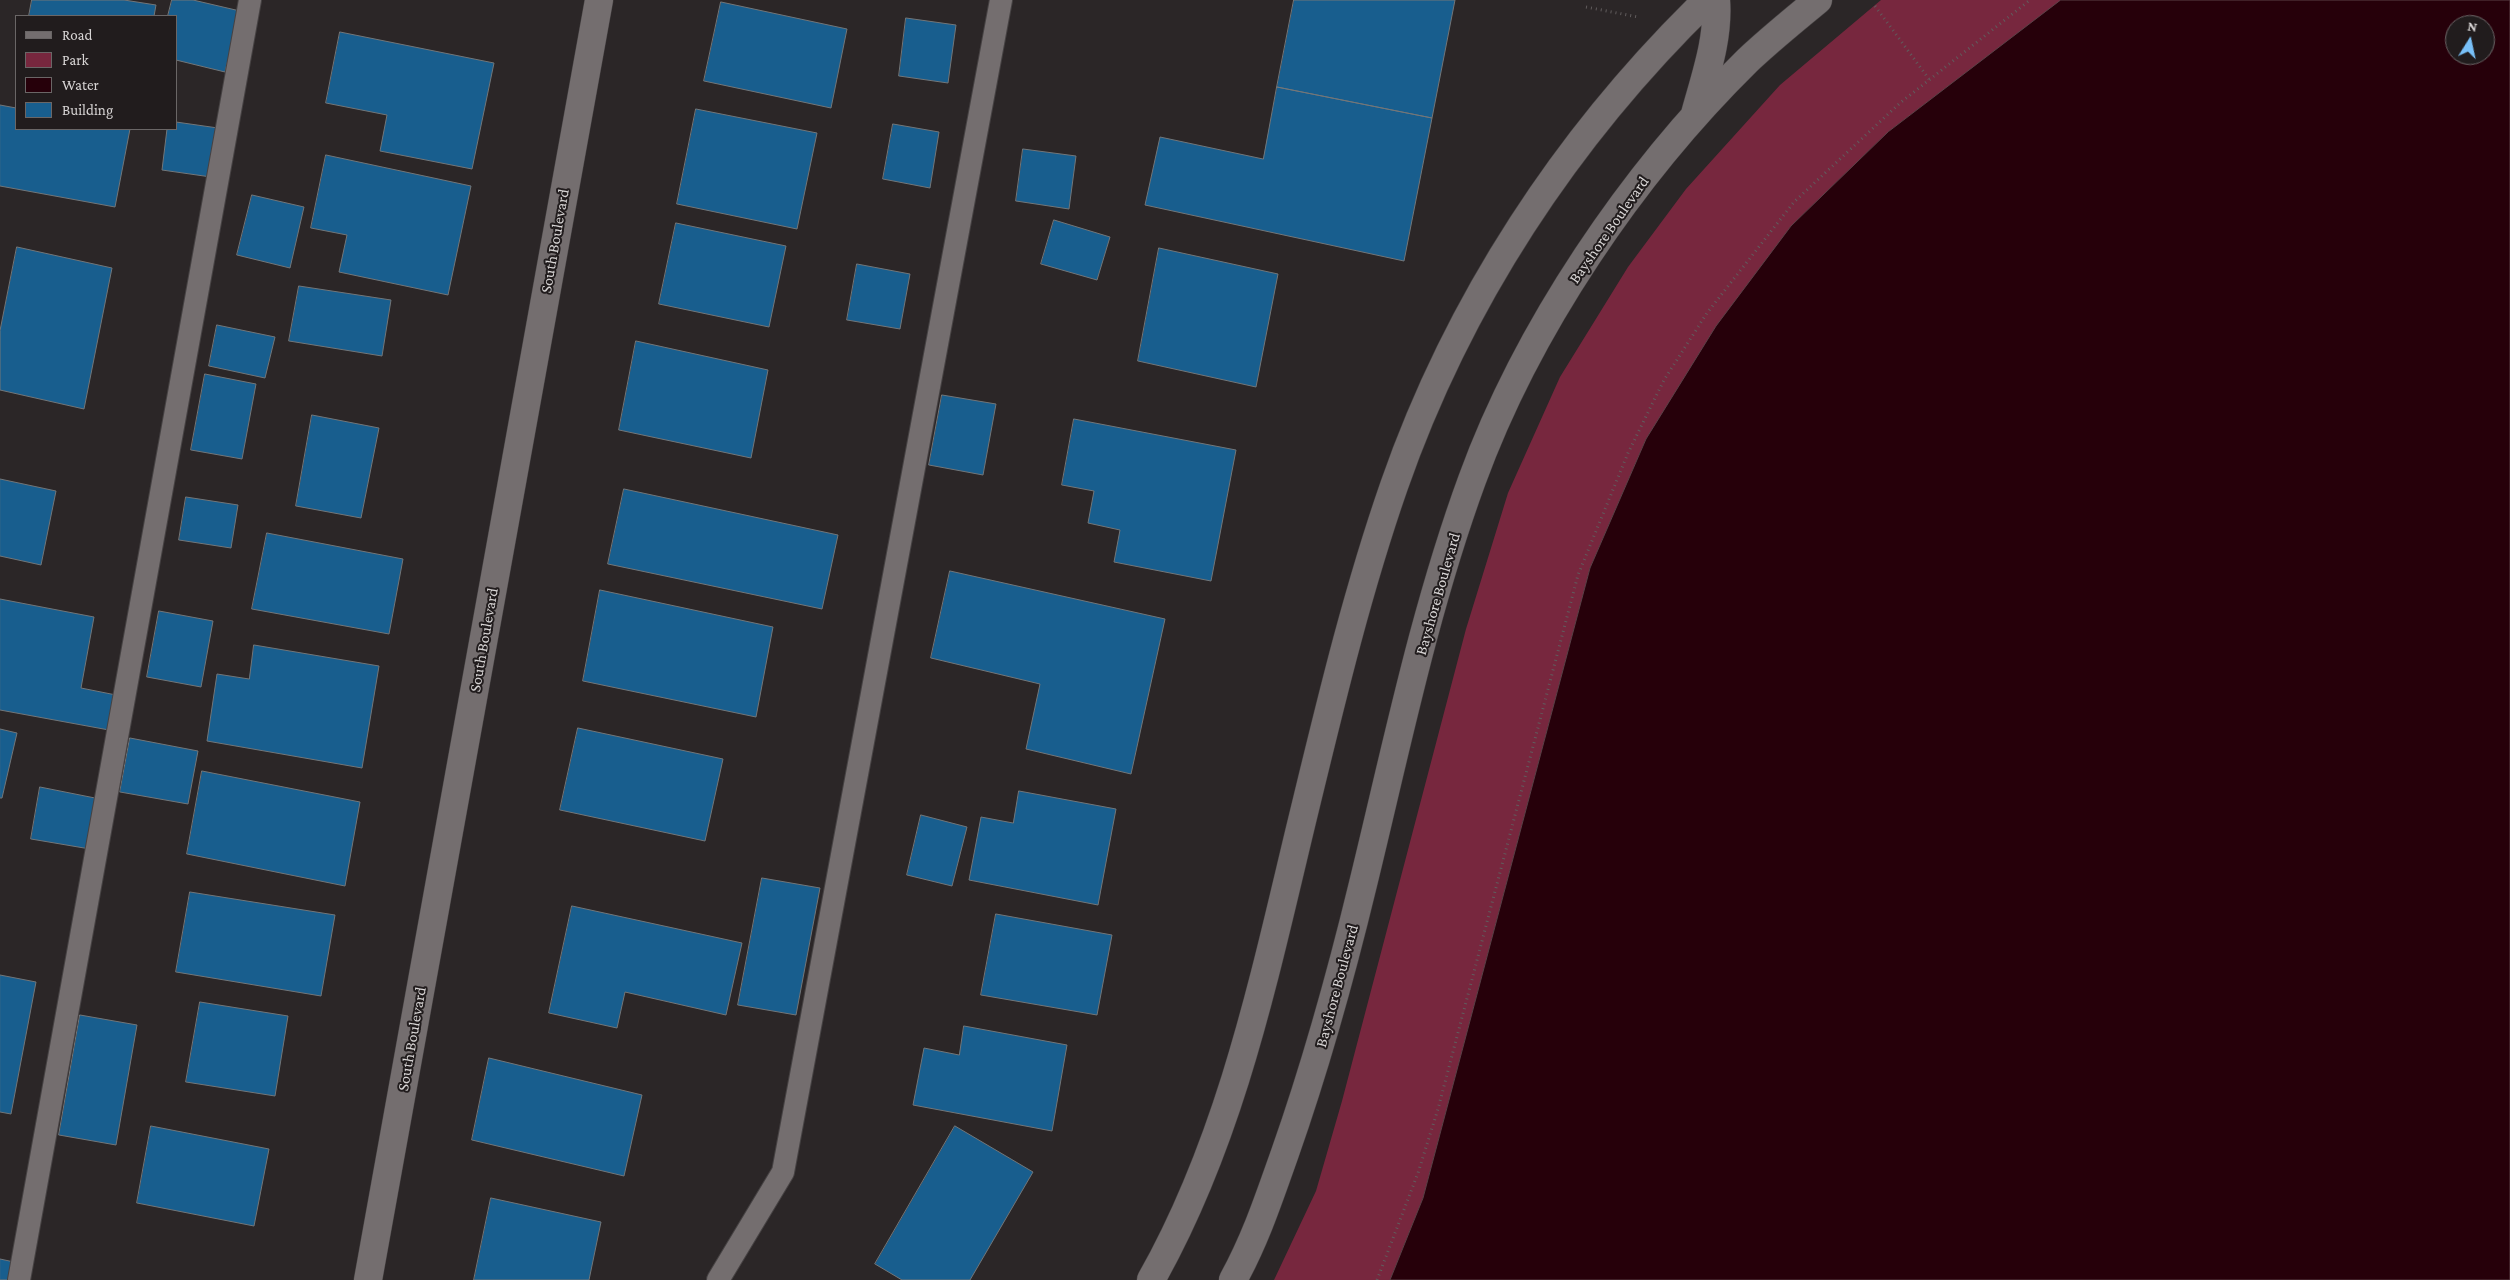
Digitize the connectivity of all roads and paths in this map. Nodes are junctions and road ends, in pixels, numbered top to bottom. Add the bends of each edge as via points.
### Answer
1 (250, 0) edge
2 (599, 0) edge
3 (1001, 0) edge
4 (1707, 0) edge
5 (1716, 0) edge
6 (1818, 0) edge
7 (2030, 0) edge
8 (1875, 6) dead end
9 (1586, 7) dead end
10 (1680, 26) junction
11 (1929, 79) junction
12 (1694, 118) junction
13 (19, 1280) edge
14 (368, 1280) edge
15 (718, 1280) edge
16 (1151, 1280) edge
17 (1233, 1280) edge
18 (1377, 1280) edge

1 - 13 lane
2 - 14 main road, South Boulevard
3 - 15 lane via 784,1172
4 - 10 main road
5 - 12 main road via 1711,59
6 - 12 main road, Bayshore Boulevard via 1748,60
7 - 11 path
8 - 11 path
9 - 10 path
10 - 16 main road via 1615,98 1556,173 1502,255 1433,387 1395,484 1364,581 1254,1019 1226,1111 1195,1188
11 - 18 path via 1794,202 1707,313 1664,380 1628,453 1578,575 1438,1109 1418,1174
12 - 17 main road, Bayshore Boulevard via 1598,241 1556,308 1505,404 1473,478 1434,604 1313,1073 1253,1243

